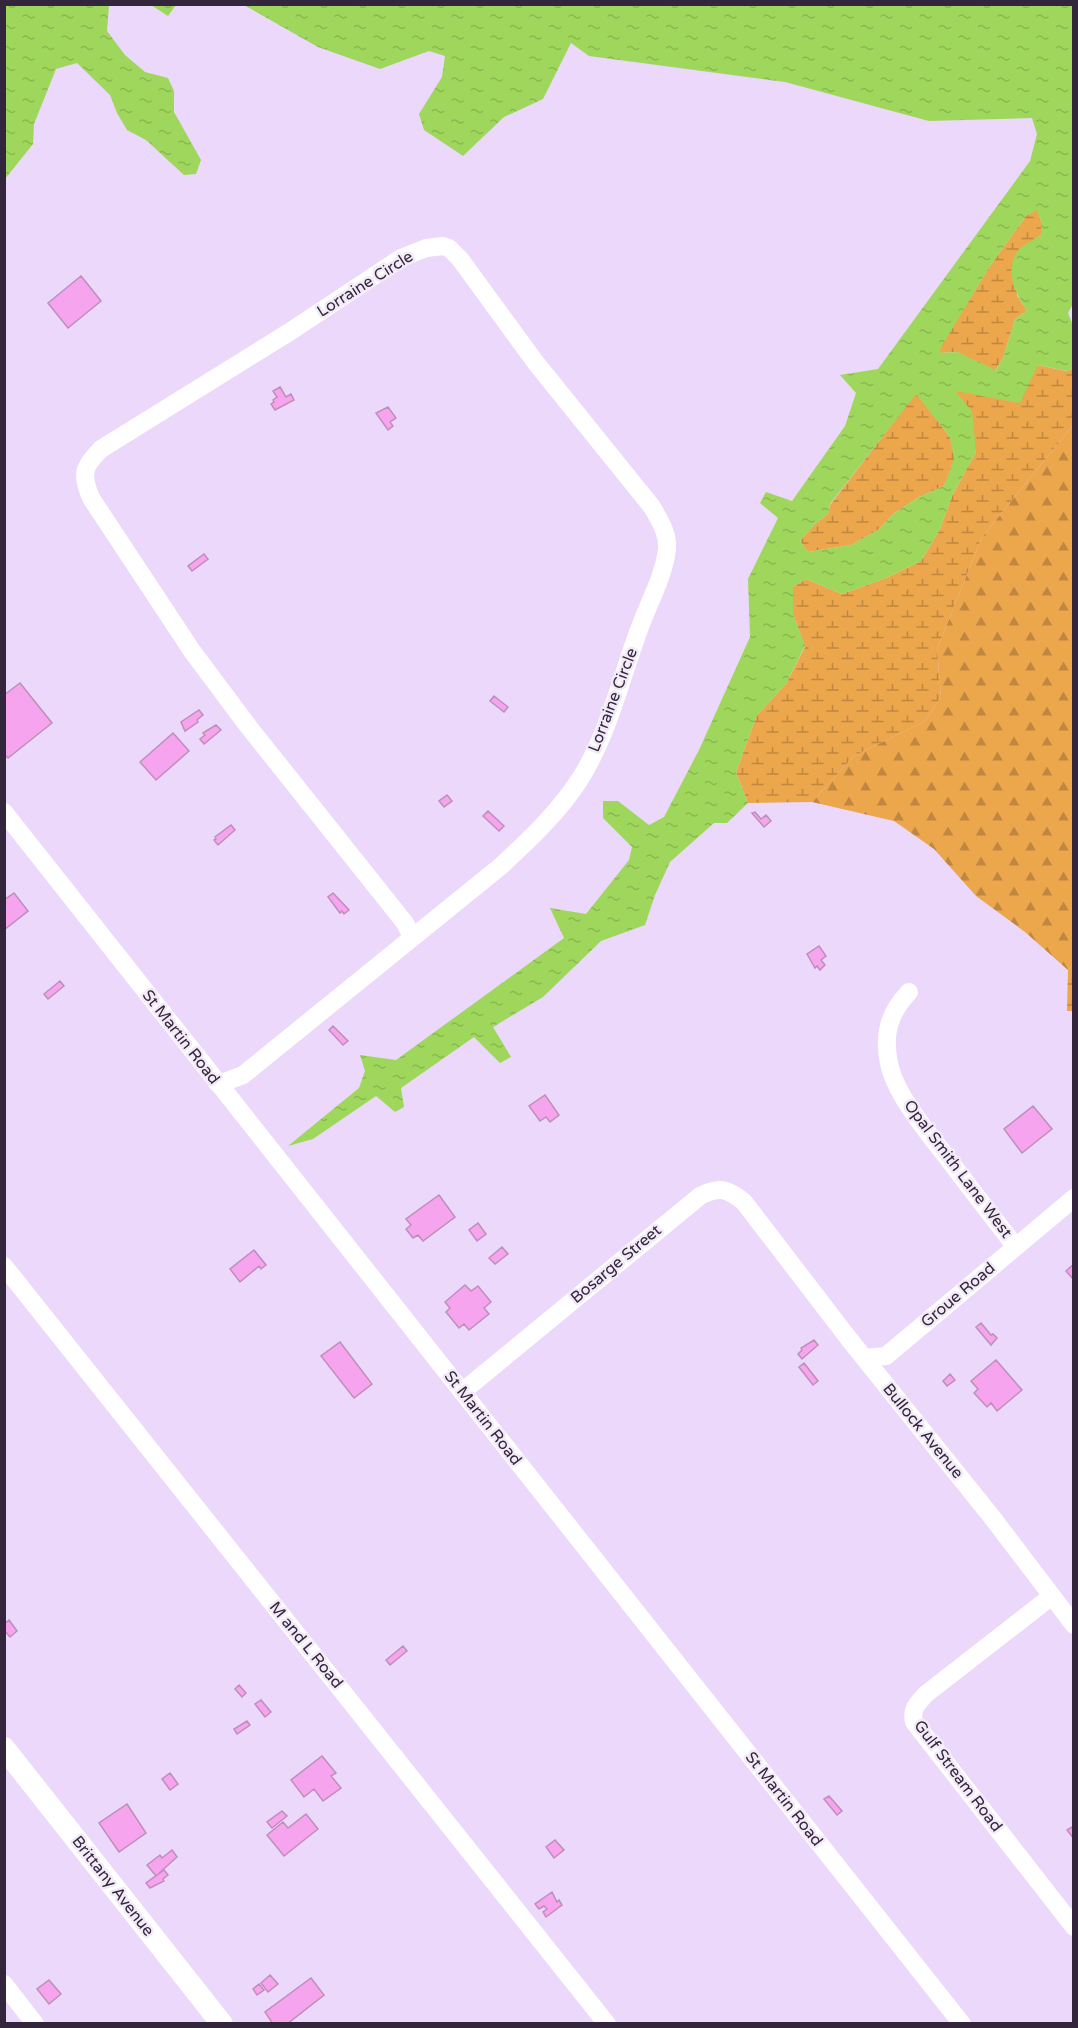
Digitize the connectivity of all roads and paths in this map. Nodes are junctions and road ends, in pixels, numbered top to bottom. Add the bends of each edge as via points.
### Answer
1 (4, 812) edge
2 (412, 937) junction
3 (909, 992) dead end
4 (217, 1083) junction
5 (1074, 1198) edge
6 (771, 1237) joint
7 (1016, 1247) junction
8 (4, 1266) edge
9 (864, 1358) junction
10 (462, 1392) junction
11 (1052, 1596) junction
12 (1074, 1625) edge
13 (4, 1748) edge
14 (1074, 1927) edge
15 (4, 1984) edge
16 (35, 2024) edge
17 (222, 2024) edge
18 (607, 2024) edge
19 (962, 2024) edge

1 - 4 street, St Martin Road
2 - 2 street, Lorraine Circle via 192,651 91,498 85,471 88,462 110,443 401,258 442,246 460,259 536,363 652,507 663,525 667,551 621,687 581,777 537,833
2 - 4 street, Lorraine Circle via 243,1075
3 - 7 street, Opal Smith Lane West via 890,1018 889,1065 916,1118
4 - 10 street, St Martin Road
5 - 7 street, Groue Road
6 - 9 street, Bullock Avenue
6 - 10 street, Bosarge Street via 744,1202 731,1192 721,1190 700,1196
7 - 9 street, Groue Road via 886,1356
8 - 18 street, M and L Road
9 - 11 street, Bullock Avenue
10 - 19 street, St Martin Road
11 - 12 street, Bullock Avenue
11 - 14 street, Gulf Stream Road via 926,1694 913,1714 921,1731
13 - 17 street, Brittany Avenue
15 - 16 street

